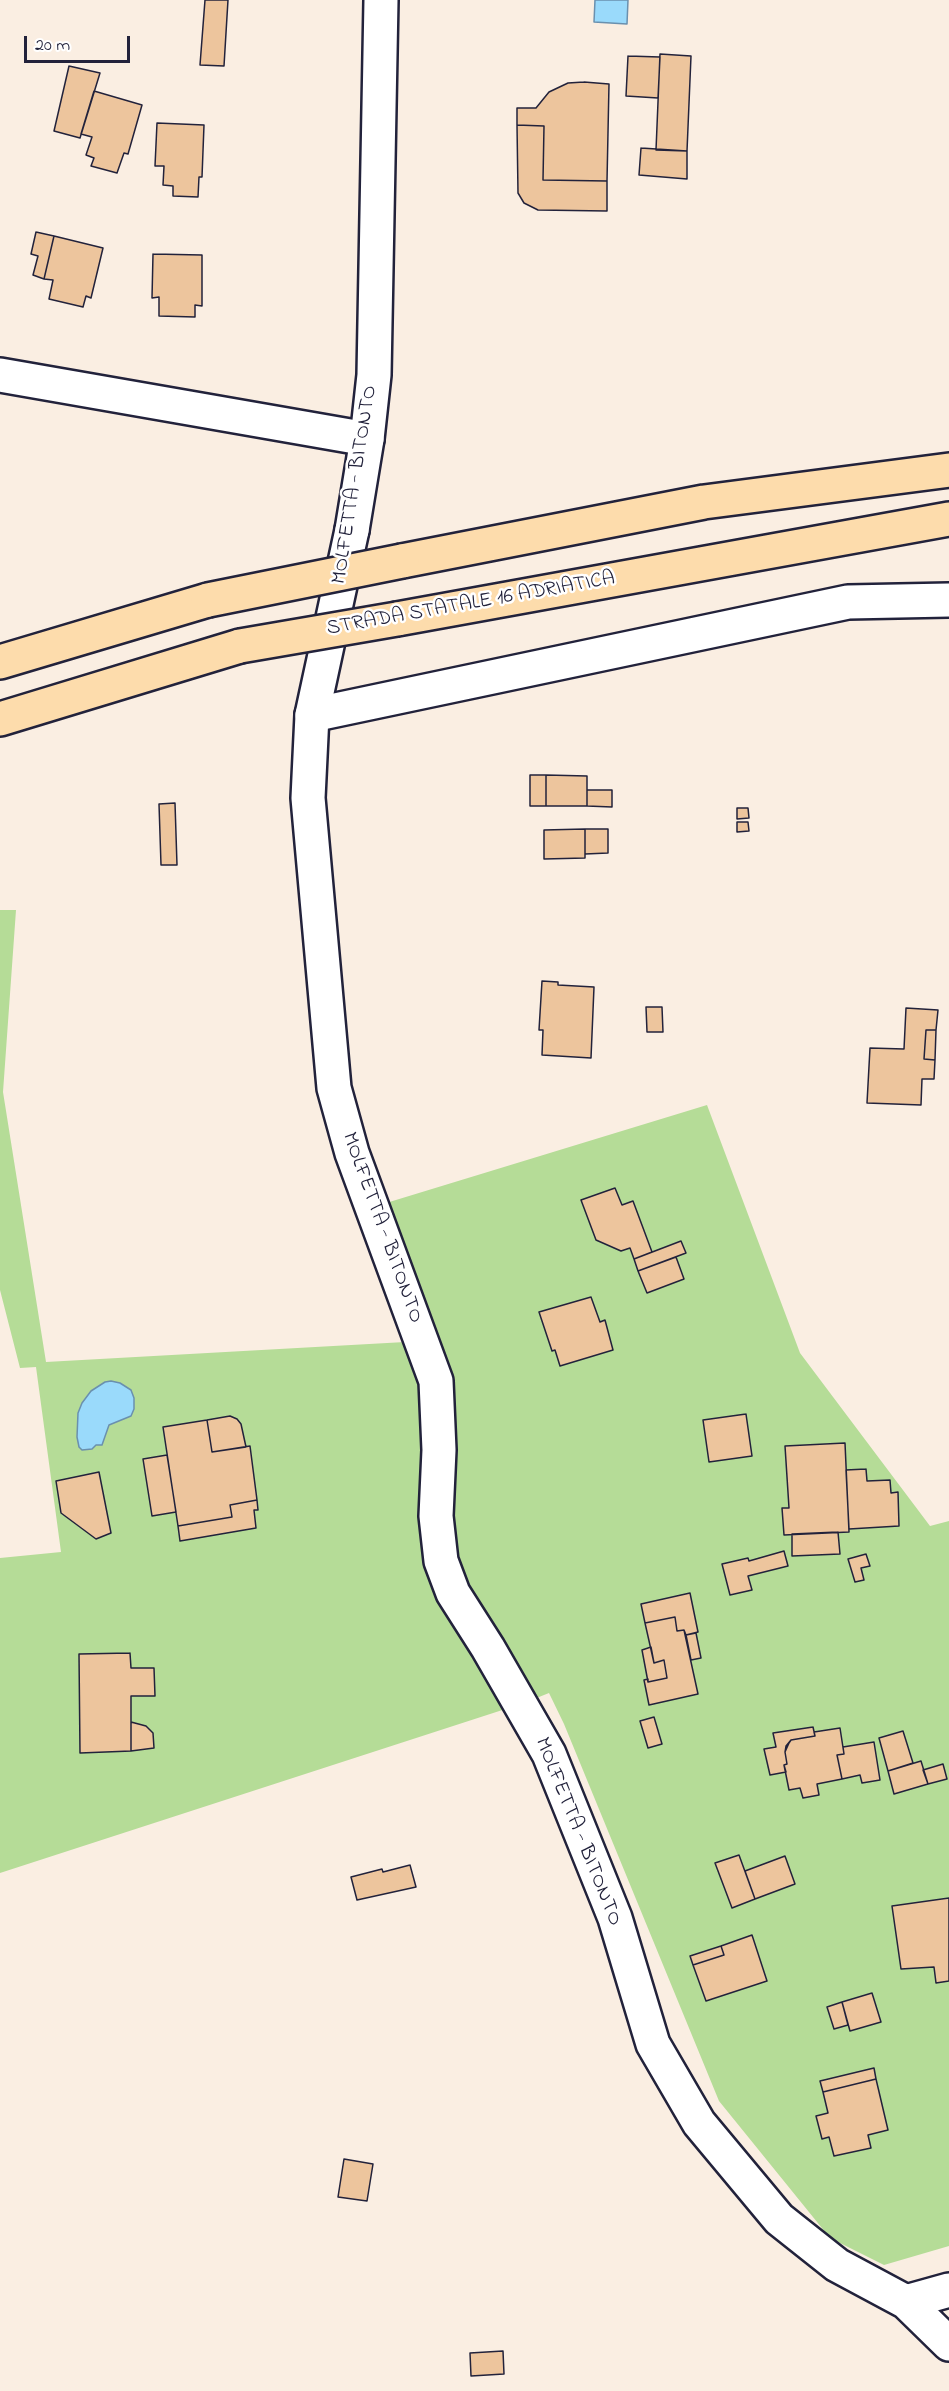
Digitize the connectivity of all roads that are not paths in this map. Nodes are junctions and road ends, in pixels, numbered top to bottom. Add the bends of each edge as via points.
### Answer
1 (381, 0) edge
2 (0, 375) edge
3 (367, 439) junction
4 (949, 470) edge
5 (949, 519) edge
6 (949, 600) edge
7 (0, 662) edge
8 (312, 715) junction
9 (0, 719) edge
10 (949, 2290) edge
11 (906, 2302) junction
12 (949, 2344) edge

1 - 3 street, MOLFETTA - BITONTO via 374,375
2 - 3 street
3 - 8 street, MOLFETTA - BITONTO via 352,530
4 - 7 highway, bridge via 704,501 208,600
5 - 9 highway, STRADA STATALE 16 ADRIATICA, bridge via 240,646
6 - 8 street via 848,602
8 - 11 street, MOLFETTA - BITONTO via 308,798 334,1088 352,1153 436,1381 436,1516 441,1561 453,1593 549,1754 615,1918 653,2044 699,2123 779,2219 837,2265
10 - 11 street
11 - 12 street, MOLFETTA - BITONTO

